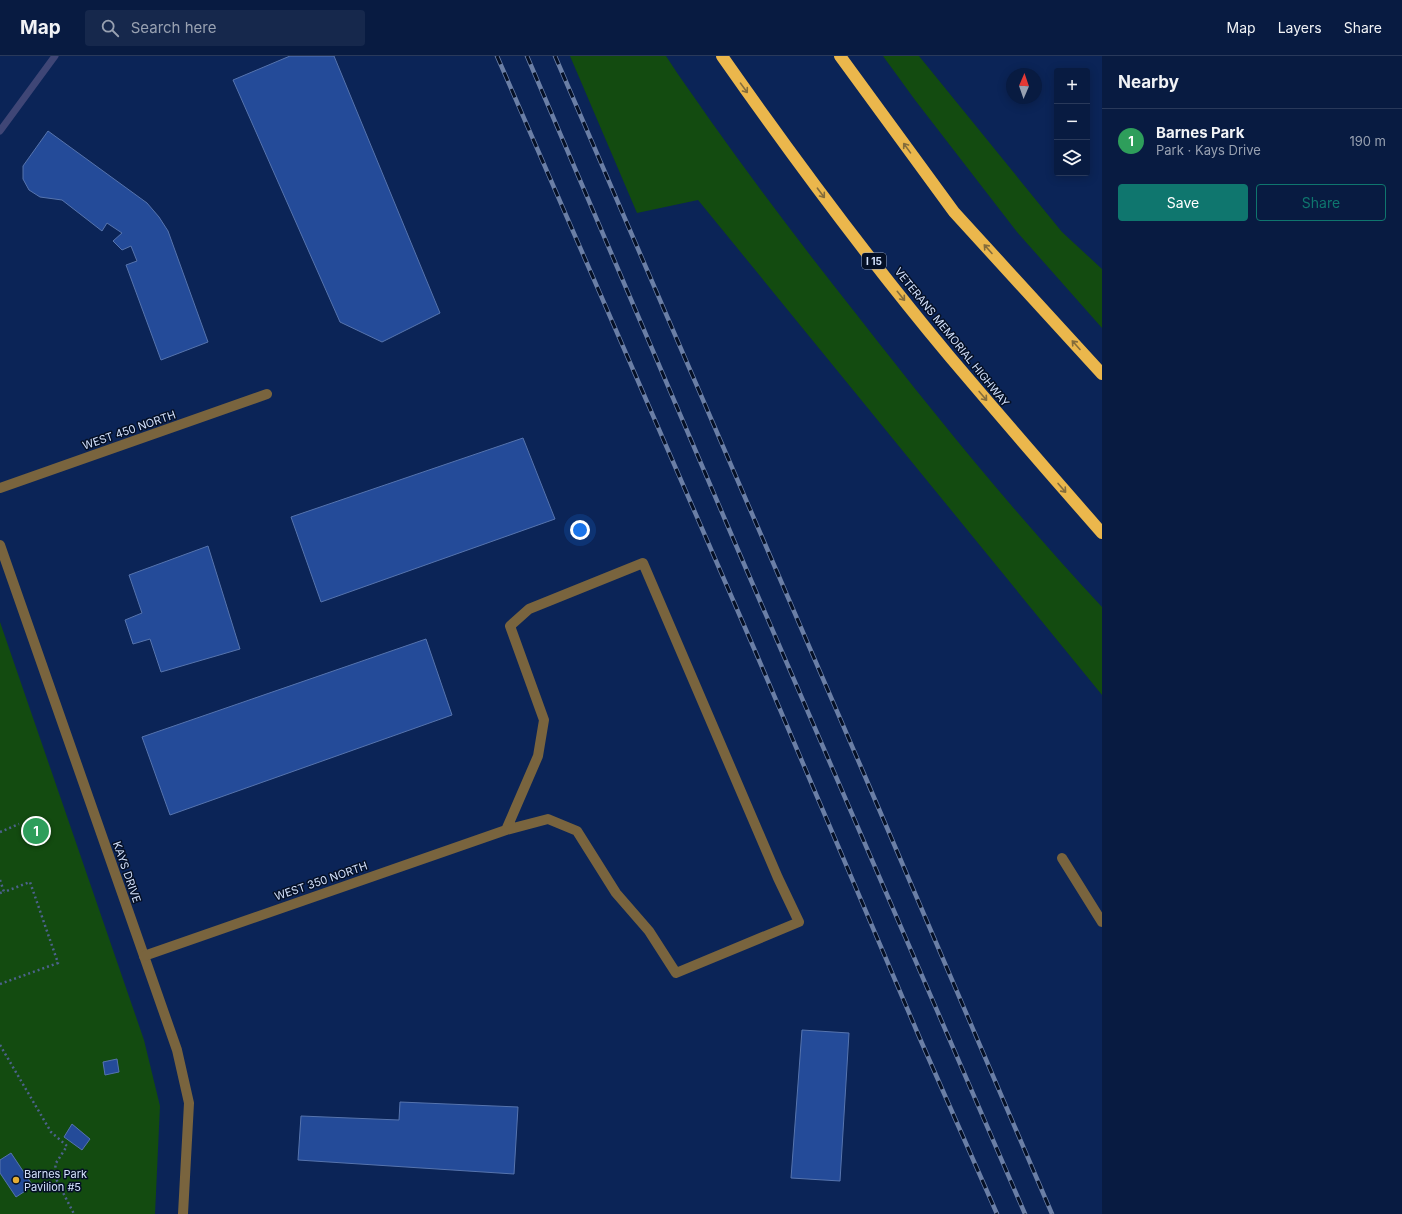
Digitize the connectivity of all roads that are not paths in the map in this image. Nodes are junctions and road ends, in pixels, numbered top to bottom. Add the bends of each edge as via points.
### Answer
1 (722, 56) edge
2 (840, 56) edge
3 (1102, 374) edge
4 (266, 394) dead end
5 (0, 488) edge
6 (1102, 533) edge
7 (0, 545) edge
8 (506, 830) junction
9 (1062, 858) dead end
10 (1102, 922) edge
11 (144, 956) junction
12 (183, 1214) edge

1 -> 6 highway, VETERANS MEMORIAL HIGHWAY / I 15 via 877,266 949,356
3 -> 2 highway via 954,212
4 - 5 street, WEST 450 NORTH
7 - 11 street, KAYS DRIVE
8 - 8 street, WEST 350 NORTH via 538,756 544,720 510,626 529,609 643,564 799,922 676,973 649,931 616,893 577,830 548,819
8 - 11 street, WEST 350 NORTH
9 - 10 street
11 - 12 street, KAYS DRIVE via 178,1050 189,1103

